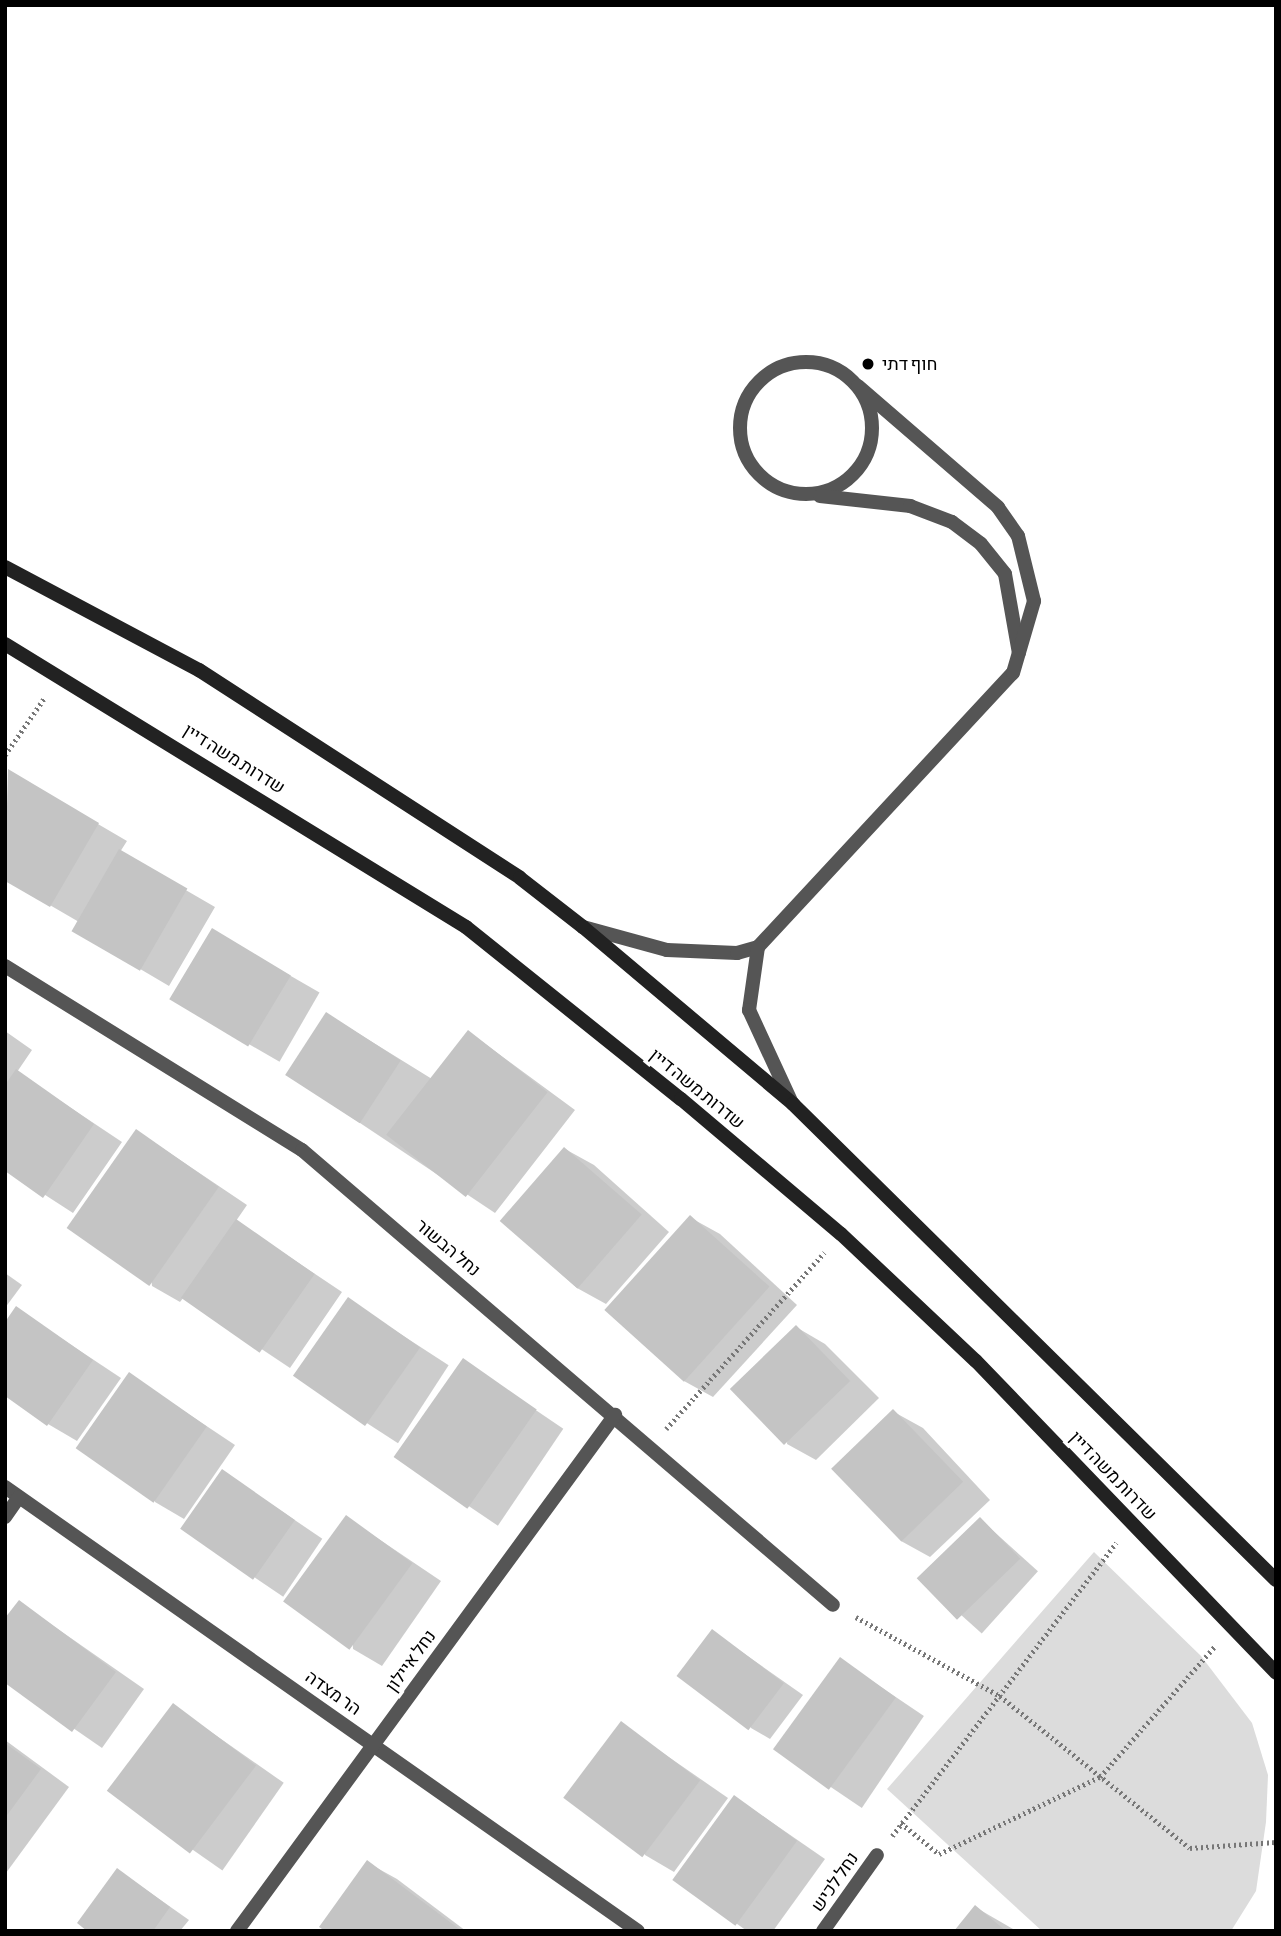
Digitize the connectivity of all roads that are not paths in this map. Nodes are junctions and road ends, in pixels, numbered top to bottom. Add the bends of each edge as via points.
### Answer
1 (858, 386) junction
2 (813, 495) junction
3 (5, 567) edge
4 (5, 644) edge
5 (1019, 655) junction
6 (583, 927) junction
7 (758, 947) junction
8 (5, 965) edge
9 (793, 1104) junction
10 (615, 1415) junction
11 (5, 1487) edge
12 (19, 1497) junction
13 (5, 1517) edge
14 (1276, 1580) edge
15 (833, 1605) road end
16 (1276, 1673) edge
17 (373, 1745) junction
18 (877, 1855) road end
19 (237, 1931) edge
20 (638, 1931) edge
21 (823, 1931) edge

1 - 2 street via 873,423 863,463 834,490
1 - 2 street via 840,371 796,362 774,369 744,403 742,448 753,469 790,494
1 - 5 street via 998,507 1018,536 1034,601
2 - 5 street via 910,506 952,522 981,544 1005,574
3 - 6 main road via 199,670 520,878
4 - 16 main road, שדרות משה דיין via 466,926 841,1234 976,1361
5 - 7 street via 1013,673
6 - 7 street via 667,950 737,953
6 - 9 main road
7 - 9 street via 749,1010
8 - 10 street, נחל הבשור via 302,1150
9 - 14 main road
10 - 15 street, נחל הבשור
10 - 17 street, נחל איילון
11 - 12 street, הר מצדה
12 - 13 street
12 - 17 street, הר מצדה
17 - 19 street, נחל איילון
17 - 20 street, הר מצדה
18 - 21 street, נחל לכיש

